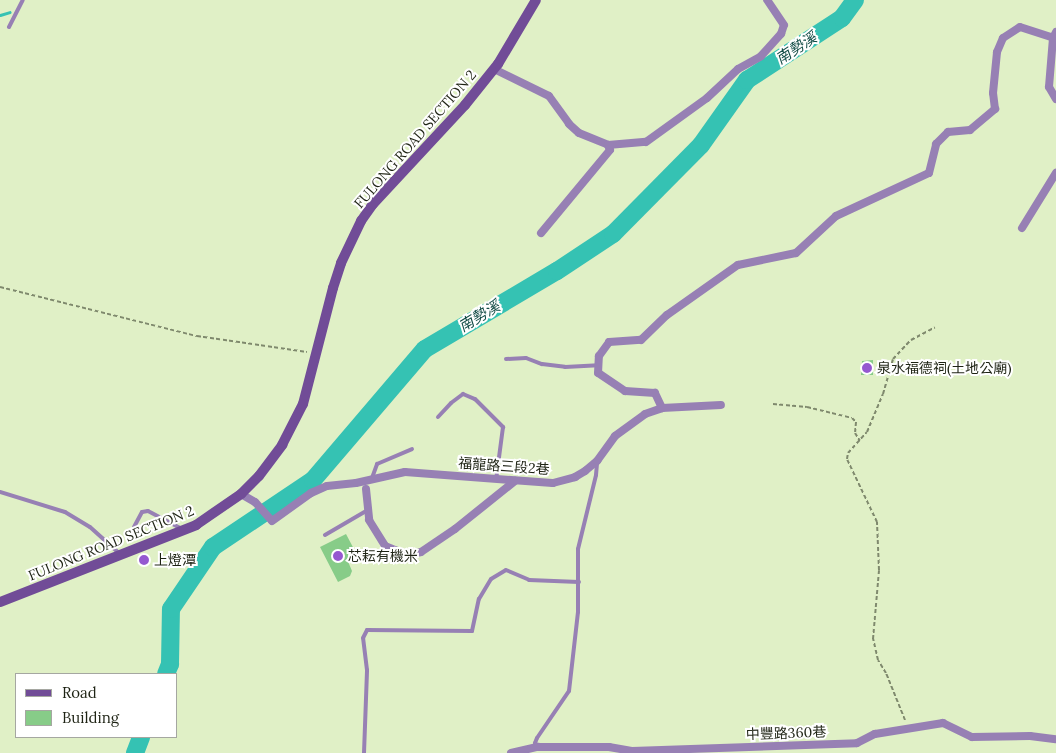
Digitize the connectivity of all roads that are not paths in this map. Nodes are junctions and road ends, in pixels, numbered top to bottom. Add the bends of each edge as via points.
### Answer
1 (23, 0) edge
2 (536, 0) edge
3 (767, 0) edge
4 (9, 27) dead end
5 (1055, 36) edge
6 (494, 69) junction
7 (1056, 99) edge
8 (608, 145) junction
9 (1056, 173) edge
10 (1022, 228) dead end
11 (541, 233) dead end
12 (506, 359) dead end
13 (598, 364) junction
14 (721, 405) dead end
15 (662, 408) junction
16 (438, 417) dead end
17 (412, 449) dead end
18 (597, 460) junction
19 (372, 478) junction
20 (496, 480) junction
21 (515, 481) junction
22 (366, 489) dead end
23 (0, 492) edge
24 (241, 494) junction
25 (368, 510) junction
26 (134, 527) dead end
27 (184, 530) junction
28 (325, 535) dead end
29 (121, 555) junction
30 (579, 582) junction
31 (0, 602) edge
32 (1056, 739) edge
33 (538, 747) junction
34 (364, 753) edge
35 (510, 753) edge

1 - 4 lane
2 - 6 main road, FULONG ROAD SECTION 2
3 - 8 street via 784,25 781,34 761,56 738,69 708,98 646,142
5 - 7 street via 1049,87
5 - 13 street via 1020,27 1003,38 997,52 993,93 995,109 970,130 948,132 936,144 929,173 836,216 796,253 738,265 667,315 641,340 608,342
6 - 8 street via 549,96 579,133
6 - 24 main road, FULONG ROAD SECTION 2 via 465,105 372,204 361,221 340,263 303,404 282,445
8 - 11 street via 610,150
9 - 10 street
12 - 13 lane via 526,358 565,368
13 - 15 street via 598,372 625,391 655,393
14 - 15 street, 福龍路三段2巷
15 - 18 street, 福龍路三段2巷 via 630,424
16 - 20 lane via 463,394 475,399 503,427
17 - 19 lane via 377,464
18 - 21 street, 福龍路三段2巷 via 575,477 553,483
18 - 30 lane via 578,549
19 - 20 street, 福龍路三段2巷 via 414,471
19 - 24 street, 福龍路三段2巷 via 327,486 311,493 272,521 255,502
20 - 21 street, 福龍路三段2巷
21 - 25 street via 455,530 420,552 407,555 385,546 369,520
22 - 25 street
23 - 29 lane via 65,512 90,527
24 - 27 main road, FULONG ROAD SECTION 2 via 218,512
25 - 28 lane
26 - 27 lane via 142,512 148,511
27 - 29 main road, FULONG ROAD SECTION 2
29 - 31 main road, FULONG ROAD SECTION 2
30 - 33 lane via 569,691 536,738
30 - 34 lane via 530,580 506,570 491,579 479,599 472,631 366,630 363,638 366,670
32 - 33 street, 中豐路360巷 via 972,737 943,723 874,734 857,743 632,751 609,747
33 - 35 street, 中豐路360巷

